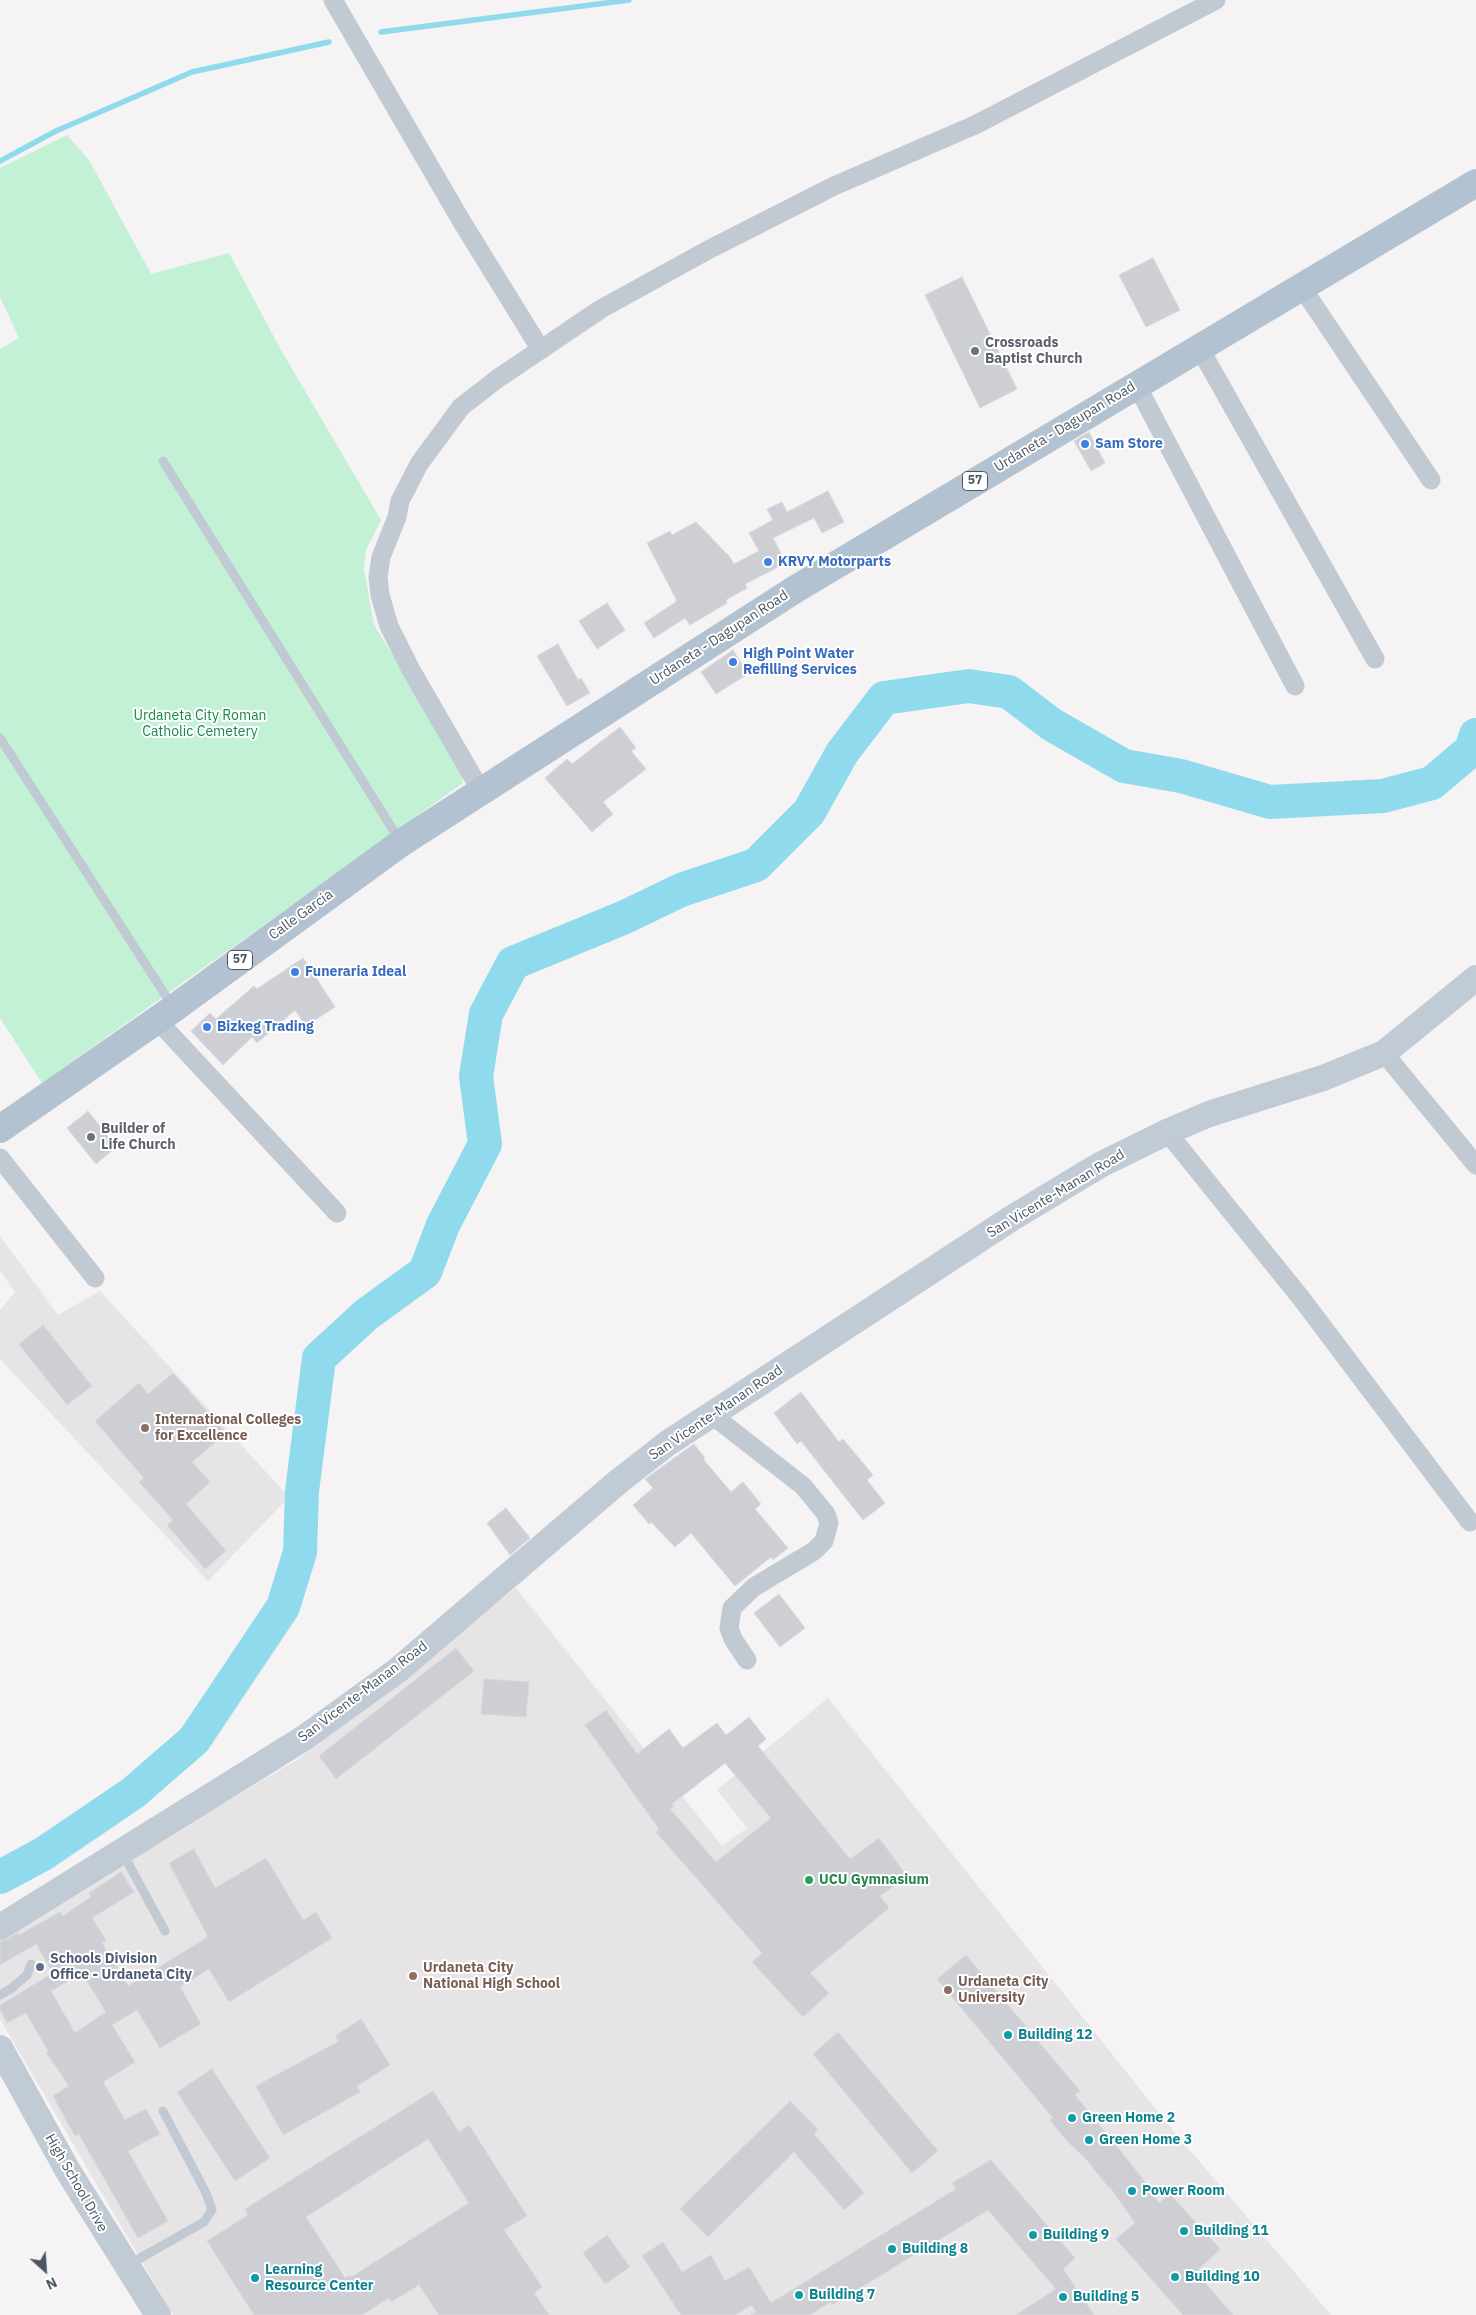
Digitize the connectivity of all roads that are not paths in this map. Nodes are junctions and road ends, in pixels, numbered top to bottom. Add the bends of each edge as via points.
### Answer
1 (333, 0) edge
2 (1216, 0) edge
3 (1476, 183) edge
4 (1301, 286) junction
5 (1199, 347) junction
6 (541, 350) junction
7 (1136, 384) junction
8 (163, 460) dead end
9 (1431, 480) dead end
10 (1375, 659) dead end
11 (1295, 686) dead end
12 (0, 738) edge
13 (481, 791) junction
14 (401, 843) junction
15 (1476, 978) edge
16 (165, 1014) junction
17 (1384, 1053) junction
18 (0, 1129) edge
19 (1167, 1132) junction
20 (0, 1158) edge
21 (1476, 1165) edge
22 (337, 1213) dead end
23 (95, 1278) dead end
24 (712, 1415) junction
25 (1470, 1522) dead end
26 (747, 1660) dead end
27 (120, 1850) junction
28 (0, 1927) edge
29 (165, 1931) dead end
30 (31, 1964) dead end
31 (0, 1995) edge
32 (0, 2048) edge
33 (163, 2111) dead end
34 (126, 2266) junction
35 (158, 2315) edge

1 - 6 street via 462,222
2 - 6 street via 975,125 834,186 708,250 601,309
3 - 4 main road, Urdaneta - Dagupan Road / 57
4 - 5 main road, Urdaneta - Dagupan Road / 57
4 - 9 street
5 - 7 main road, Urdaneta - Dagupan Road / 57
5 - 10 street
6 - 13 street via 461,407 442,431 419,464 400,501 381,557 378,577 389,626
7 - 11 street
7 - 13 main road, Urdaneta - Dagupan Road / 57 via 794,590
8 - 14 lane
12 - 16 lane
13 - 14 main road, Calle Garcia / 57
14 - 16 main road, Calle Garcia / 57
15 - 17 street, San Vicente-Manan Road
16 - 18 main road, Calle Garcia / 57
16 - 22 street
17 - 19 street, San Vicente-Manan Road via 1323,1078 1209,1114
17 - 21 street
19 - 24 street, San Vicente-Manan Road via 1100,1165 1012,1218
19 - 25 street via 1300,1298
20 - 23 street
24 - 26 street via 803,1486 826,1514 829,1523 824,1541 814,1550 760,1584 732,1608 729,1628
24 - 27 street, San Vicente-Manan Road via 668,1443 619,1481 398,1670 304,1738
27 - 28 street, San Vicente-Manan Road
27 - 29 lane
30 - 31 lane via 27,1975
32 - 34 street, High School Drive via 68,2171
33 - 34 lane via 212,2210 204,2222
34 - 35 street, High School Drive

